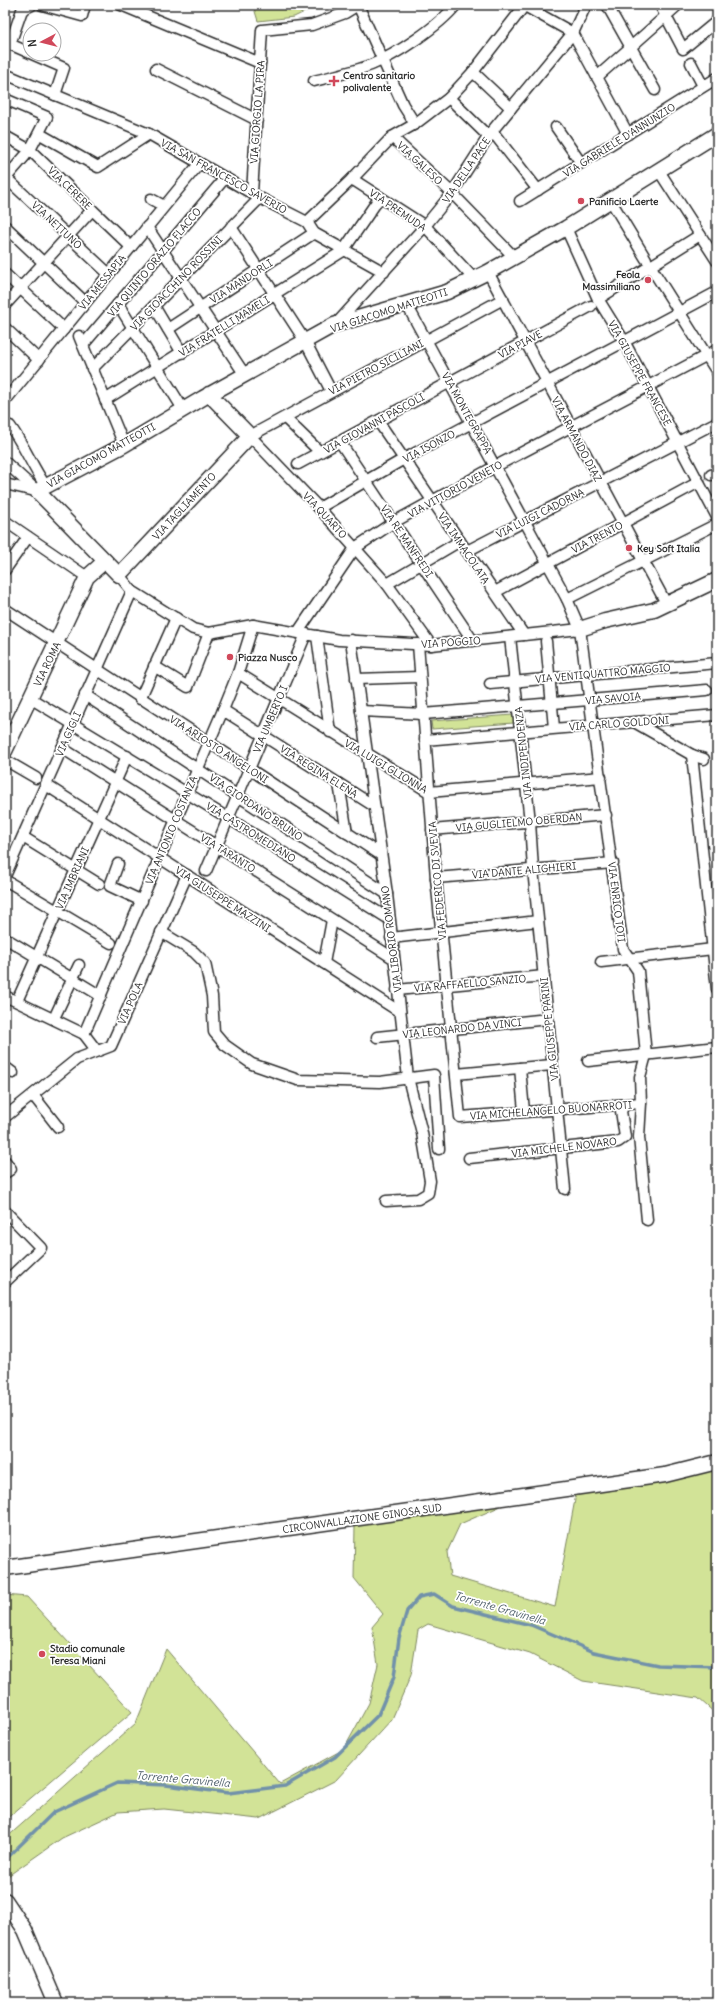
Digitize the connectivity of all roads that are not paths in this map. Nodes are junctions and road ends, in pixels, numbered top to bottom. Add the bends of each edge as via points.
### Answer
1 (32, 5) edge
2 (42, 5) edge
3 (85, 5) edge
4 (122, 5) edge
5 (358, 5) edge
6 (456, 5) edge
7 (524, 5) edge
8 (586, 5) edge
9 (660, 5) edge
10 (678, 5) edge
11 (610, 7) edge
12 (666, 16) junction
13 (717, 21) edge
14 (573, 33) junction
15 (7, 43) edge
16 (630, 47) junction
17 (22, 50) edge
18 (383, 60) junction
19 (50, 62) edge
20 (260, 63) junction
21 (691, 63) dead end
22 (156, 69) dead end
23 (474, 72) junction
24 (5, 74) edge
25 (597, 77) junction
26 (717, 78) edge
27 (314, 81) dead end
28 (703, 86) junction
29 (655, 90) dead end
30 (55, 95) junction
31 (449, 98) junction
32 (5, 99) edge
33 (511, 108) junction
34 (257, 120) junction
35 (415, 124) junction
36 (556, 127) dead end
37 (40, 134) junction
38 (149, 134) junction
39 (491, 134) junction
40 (628, 134) junction
41 (717, 134) edge
42 (5, 136) edge
43 (392, 137) junction
44 (28, 153) junction
45 (581, 163) junction
46 (198, 164) junction
47 (659, 171) junction
48 (5, 178) edge
49 (225, 178) junction
50 (352, 179) junction
51 (538, 190) junction
52 (452, 193) junction
53 (256, 196) junction
54 (380, 197) junction
55 (151, 199) dead end
56 (520, 201) dead end
57 (611, 201) junction
58 (164, 206) junction
59 (92, 210) junction
60 (307, 222) junction
61 (5, 226) edge
62 (425, 226) junction
63 (147, 227) junction
64 (231, 227) junction
65 (566, 228) junction
66 (314, 233) junction
67 (700, 235) junction
68 (69, 236) junction
69 (131, 246) junction
70 (713, 248) edge
71 (343, 251) junction
72 (162, 252) junction
73 (515, 258) junction
74 (717, 260) edge
75 (44, 263) junction
76 (648, 264) junction
77 (258, 270) junction
78 (384, 272) junction
79 (488, 272) junction
80 (5, 274) edge
81 (109, 274) junction
82 (181, 278) junction
83 (474, 279) junction
84 (21, 288) junction
85 (717, 292) edge
86 (276, 293) junction
87 (503, 299) junction
88 (86, 302) junction
89 (594, 303) junction
90 (118, 304) junction
91 (5, 305) edge
92 (407, 305) junction
93 (154, 306) junction
94 (200, 308) junction
95 (680, 313) junction
96 (334, 325) junction
97 (5, 328) edge
98 (132, 328) junction
99 (64, 329) junction
100 (168, 329) junction
101 (216, 332) junction
102 (427, 340) junction
103 (305, 341) junction
104 (624, 341) junction
105 (525, 342) junction
106 (717, 350) edge
107 (182, 353) junction
108 (706, 355) junction
109 (39, 360) junction
110 (157, 368) junction
111 (92, 369) junction
112 (717, 372) edge
113 (245, 374) junction
114 (450, 382) junction
115 (546, 383) junction
116 (648, 385) junction
117 (331, 391) junction
118 (209, 394) junction
119 (105, 400) junction
120 (5, 401) edge
121 (183, 409) junction
122 (284, 418) junction
123 (378, 421) junction
124 (717, 422) edge
125 (472, 423) junction
126 (10, 426) dead end
127 (571, 427) junction
128 (250, 436) junction
129 (340, 442) junction
130 (677, 443) junction
131 (124, 445) junction
132 (320, 452) junction
133 (404, 459) junction
134 (5, 462) edge
135 (298, 464) dead end
136 (496, 466) junction
137 (366, 481) junction
138 (600, 482) junction
139 (699, 482) junction
140 (5, 484) edge
141 (41, 488) junction
142 (433, 502) junction
143 (319, 508) junction
144 (717, 517) edge
145 (524, 520) junction
146 (5, 521) edge
147 (394, 522) junction
148 (622, 524) junction
149 (717, 524) edge
150 (28, 537) junction
151 (460, 541) junction
152 (355, 548) junction
153 (467, 551) junction
154 (105, 560) junction
155 (643, 561) junction
156 (422, 563) junction
157 (548, 563) junction
158 (5, 570) edge
159 (119, 575) junction
160 (87, 577) junction
161 (717, 580) edge
162 (387, 584) junction
163 (132, 591) junction
164 (495, 592) junction
165 (567, 599) junction
166 (667, 605) junction
167 (5, 609) edge
168 (176, 618) junction
169 (253, 625) junction
170 (580, 629) junction
171 (209, 633) junction
172 (302, 633) junction
173 (524, 635) junction
174 (317, 636) junction
175 (510, 636) junction
176 (350, 640) junction
177 (474, 641) junction
178 (546, 641) dead end
179 (56, 644) junction
180 (418, 644) junction
181 (431, 645) junction
182 (717, 663) edge
183 (154, 666) junction
184 (97, 670) junction
185 (238, 673) junction
186 (586, 675) junction
187 (420, 677) junction
188 (356, 678) junction
189 (549, 678) junction
190 (515, 681) junction
191 (490, 684) dead end
192 (707, 690) dead end
193 (85, 695) junction
194 (30, 698) junction
195 (140, 698) junction
196 (278, 700) junction
197 (590, 700) junction
198 (552, 704) junction
199 (518, 707) junction
200 (222, 710) junction
201 (361, 711) junction
202 (423, 714) junction
203 (717, 715) edge
204 (73, 722) junction
205 (636, 723) junction
206 (593, 725) junction
207 (554, 728) junction
208 (521, 731) junction
209 (330, 732) junction
210 (263, 736) junction
211 (425, 740) junction
212 (208, 742) junction
213 (62, 748) junction
214 (5, 751) edge
215 (367, 754) junction
216 (692, 755) junction
217 (127, 756) junction
218 (704, 759) dead end
219 (5, 760) edge
220 (198, 768) junction
221 (249, 769) junction
222 (601, 777) junction
223 (36, 778) dead end
224 (115, 782) junction
225 (526, 783) junction
226 (339, 784) junction
227 (46, 785) junction
228 (187, 792) junction
229 (429, 792) junction
230 (238, 795) junction
231 (374, 806) junction
232 (606, 815) junction
233 (99, 818) junction
234 (228, 818) junction
235 (174, 820) junction
236 (530, 822) junction
237 (432, 830) junction
238 (347, 833) junction
239 (23, 837) junction
240 (216, 846) junction
241 (381, 855) junction
242 (160, 858) junction
243 (613, 863) junction
244 (118, 864) dead end
245 (533, 869) junction
246 (76, 870) junction
247 (206, 871) dead end
248 (187, 875) junction
249 (5, 876) edge
250 (436, 878) junction
251 (5, 880) edge
252 (99, 884) dead end
253 (387, 894) junction
254 (142, 901) junction
255 (57, 911) junction
256 (389, 919) junction
257 (332, 920) junction
258 (538, 921) junction
259 (161, 932) junction
260 (441, 933) junction
261 (5, 938) edge
262 (391, 938) junction
263 (110, 943) dead end
264 (713, 949) junction
265 (36, 957) junction
266 (393, 958) junction
267 (631, 959) junction
268 (601, 962) dead end
269 (324, 963) junction
270 (79, 964) dead end
271 (544, 976) junction
272 (72, 979) junction
273 (447, 985) junction
274 (717, 989) edge
275 (397, 990) junction
276 (5, 996) edge
277 (101, 996) junction
278 (17, 1001) junction
279 (400, 1012) junction
280 (56, 1014) dead end
281 (548, 1019) junction
282 (451, 1029) junction
283 (84, 1034) junction
284 (402, 1034) junction
285 (376, 1037) dead end
286 (717, 1047) edge
287 (97, 1051) junction
288 (646, 1055) junction
289 (588, 1061) dead end
290 (552, 1065) junction
291 (520, 1068) junction
292 (456, 1074) junction
293 (408, 1078) junction
294 (33, 1095) junction
295 (641, 1104) junction
296 (624, 1106) junction
297 (557, 1108) junction
298 (524, 1111) junction
299 (5, 1117) edge
300 (460, 1117) joint
301 (58, 1127) dead end
302 (561, 1148) junction
303 (439, 1149) dead end
304 (469, 1158) dead end
305 (565, 1189) dead end
306 (386, 1201) dead end
307 (5, 1211) edge
308 (647, 1220) dead end
309 (5, 1282) edge
310 (717, 1462) edge
311 (5, 1568) edge
312 (5, 1900) edge
313 (56, 2003) edge

1 - 15 street via 22,10
2 - 3 street via 82,16
4 - 20 street
5 - 18 street
5 - 20 street, VIA GIORGIO LA PIRA via 345,13 312,25 262,30
6 - 18 street via 428,31
7 - 14 street
7 - 23 street
8 - 14 street, VIA DELLA PACE
9 - 12 street
10 - 12 street
11 - 16 street
12 - 13 street via 684,50
12 - 16 street
14 - 25 street
14 - 33 street, VIA DELLA PACE
15 - 17 street
16 - 25 street
16 - 29 street
18 - 27 street
18 - 35 street via 403,105
19 - 30 street via 64,68
20 - 34 street, VIA GIORGIO LA PIRA
21 - 28 street
22 - 34 street
23 - 31 street
23 - 33 street
24 - 30 street, VIA SAN FRANCESCO SAVERIO
25 - 40 street
26 - 28 street, VIA GABRIELE D'ANNUNZIO
28 - 40 street, VIA GABRIELE D'ANNUNZIO
30 - 38 street, VIA SAN FRANCESCO SAVERIO
31 - 35 street
31 - 39 street
32 - 37 street via 47,117
33 - 39 street, VIA DELLA PACE
34 - 53 street, VIA GIORGIO LA PIRA
35 - 43 street
36 - 45 street
37 - 38 street via 98,167
37 - 44 street
38 - 46 street, VIA SAN FRANCESCO SAVERIO
39 - 51 street
39 - 52 street, VIA DELLA PACE
40 - 45 street, VIA GABRIELE D'ANNUNZIO
41 - 47 street, VIA GIACOMO MATTEOTTI
42 - 44 street, VIA CERERE
43 - 50 street
43 - 52 street, VIA GALESO
44 - 48 street
44 - 59 street, VIA CERERE
45 - 51 street, VIA GABRIELE D'ANNUNZIO
46 - 49 street, VIA SAN FRANCESCO SAVERIO
46 - 58 street, VIA MESSAPIA
47 - 57 street, VIA GIACOMO MATTEOTTI
47 - 67 street
48 - 68 street, VIA NETTUNO
49 - 53 street, VIA SAN FRANCESCO SAVERIO
49 - 72 street, VIA QUINTO ORAZIO FLACCO
50 - 54 street, VIA PREMUDA
50 - 60 street
51 - 56 street, VIA GABRIELE D'ANNUNZIO
52 - 62 street, VIA DELLA PACE
52 - 73 street, VIA GALESO
53 - 60 street, VIA SAN FRANCESCO SAVERIO
53 - 64 street, VIA GIOACCHINO ROSSINI
54 - 62 street, VIA PREMUDA
54 - 71 street
55 - 58 street
57 - 65 street, VIA GIACOMO MATTEOTTI
57 - 76 street
58 - 63 street, VIA MESSAPIA
59 - 68 street
59 - 69 street, VIA CERERE
60 - 66 street
61 - 75 street
62 - 78 street, VIA DELLA PACE
62 - 83 street, VIA PREMUDA
63 - 69 street, VIA MESSAPIA
63 - 72 street
64 - 77 street
64 - 82 street, VIA GIOACCHINO ROSSINI
65 - 73 street, VIA GIACOMO MATTEOTTI
65 - 89 street, VIA GIUSEPPE FRANCESE
66 - 71 street
66 - 77 street, VIA MANDORLI
67 - 70 street
67 - 76 street, VIA PIAVE
68 - 75 street
68 - 81 street, VIA NETTUNO
69 - 81 street, VIA MESSAPIA
70 - 74 street
71 - 78 street
71 - 86 street, VIA FRATELLI MAMELI
72 - 82 street
72 - 90 street, VIA QUINTO ORAZIO FLACCO
73 - 79 street, VIA GIACOMO MATTEOTTI
75 - 84 street
75 - 88 street
76 - 89 street, VIA PIAVE
76 - 95 street
77 - 86 street
77 - 94 street, VIA MANDORLI
78 - 96 street, VIA DELLA PACE
79 - 83 street, VIA GIACOMO MATTEOTTI
79 - 87 street, VIA ARMANDO DIAZ
80 - 84 street
81 - 88 street, VIA MESSAPIA
82 - 93 street, VIA GIOACCHINO ROSSINI
82 - 94 street
83 - 92 street, VIA GIACOMO MATTEOTTI via 447,292
84 - 91 street
84 - 99 street
85 - 95 street, VIA ISONZO
86 - 101 street, VIA FRATELLI MAMELI
86 - 103 street
87 - 102 street, VIA PIETRO SICILIANI
87 - 105 street, VIA ARMANDO DIAZ
88 - 99 street, VIA MESSAPIA
89 - 104 street, VIA GIUSEPPE FRANCESE
89 - 105 street, VIA PIAVE
90 - 98 street
90 - 111 street, VIA QUINTO ORAZIO FLACCO via 81,341
92 - 96 street, VIA GIACOMO MATTEOTTI
92 - 102 street, VIA MONTEGRAPPA
93 - 98 street, VIA GIOACCHINO ROSSINI
93 - 100 street
94 - 100 street, VIA MANDORLI
94 - 101 street
95 - 104 street, VIA ISONZO
95 - 108 street
96 - 103 street, VIA GIACOMO MATTEOTTI
97 - 109 street
98 - 110 street
98 - 111 street, VIA GIOACCHINO ROSSINI
99 - 109 street, VIA MESSAPIA
100 - 107 street
101 - 107 street, VIA FRATELLI MAMELI
101 - 113 street
102 - 114 street, VIA MONTEGRAPPA
102 - 117 street, VIA PIETRO SICILIANI
103 - 113 street, VIA GIACOMO MATTEOTTI
103 - 117 street
104 - 115 street, VIA ISONZO
104 - 116 street, VIA GIUSEPPE FRANCESE
105 - 114 street, VIA PIAVE
105 - 115 street, VIA ARMANDO DIAZ
106 - 108 street, VIA VITTORIO VENETO
107 - 110 street, VIA FRATELLI MAMELI
108 - 112 street
108 - 116 street, VIA VITTORIO VENETO
109 - 120 street, VIA MESSAPIA
110 - 119 street, VIA FRATELLI MAMELI
110 - 121 street
111 - 119 street
113 - 118 street, VIA GIACOMO MATTEOTTI
114 - 123 street, VIA GIOVANNI PASCOLI
114 - 125 street, VIA MONTEGRAPPA
115 - 125 street, VIA ISONZO
115 - 127 street, VIA ARMANDO DIAZ
116 - 127 street, VIA VITTORIO VENETO
116 - 130 street, VIA GIUSEPPE FRANCESE
117 - 122 street, VIA PIETRO SICILIANI
118 - 121 street, VIA GIACOMO MATTEOTTI
118 - 128 street, VIA QUARTO
119 - 131 street
121 - 131 street, VIA GIACOMO MATTEOTTI
122 - 128 street, VIA PIETRO SICILIANI
122 - 132 street
123 - 129 street, VIA GIOVANNI PASCOLI
123 - 133 street, VIA IMMACOLATA
124 - 130 street, VIA LUIGI CADORNA
125 - 133 street, VIA ISONZO
125 - 136 street, VIA MONTEGRAPPA
126 - 141 street via 21,441
127 - 136 street, VIA VITTORIO VENETO
127 - 138 street, VIA ARMANDO DIAZ
128 - 143 street, VIA QUARTO
128 - 159 street, VIA TAGLIAMENTO
129 - 132 street, VIA GIOVANNI PASCOLI
129 - 137 street, VIA RE MANFREDI
130 - 138 street, VIA LUIGI CADORNA
130 - 139 street, VIA GIUSEPPE FRANCESE
131 - 141 street, VIA GIACOMO MATTEOTTI
132 - 135 street, VIA GIOVANNI PASCOLI
133 - 137 street, VIA ISONZO
133 - 142 street, VIA IMMACOLATA
134 - 141 street
136 - 142 street, VIA VITTORIO VENETO
136 - 145 street, VIA MONTEGRAPPA
137 - 143 street, VIA ISONZO
137 - 147 street, VIA RE MANFREDI
138 - 145 street, VIA LUIGI CADORNA
138 - 148 street, VIA ARMANDO DIAZ
139 - 144 street, VIA GIUSEPPE FRANCESE
139 - 148 street, VIA TRENTO
140 - 141 street
141 - 154 street
142 - 147 street, VIA VITTORIO VENETO
142 - 151 street, VIA IMMACOLATA
143 - 152 street, VIA QUARTO
145 - 153 street, VIA LUIGI CADORNA
145 - 157 street, VIA MONTEGRAPPA
146 - 150 street
147 - 152 street, VIA VITTORIO VENETO
147 - 156 street, VIA RE MANFREDI
148 - 155 street, VIA ARMANDO DIAZ
148 - 157 street, VIA TRENTO
149 - 155 street
150 - 158 street
150 - 160 street
151 - 153 street, VIA IMMACOLATA
151 - 156 street
152 - 162 street, VIA QUARTO
152 - 172 street, VIA VITTORIO VENETO
153 - 164 street, VIA IMMACOLATA
154 - 159 street
154 - 160 street
155 - 165 street
155 - 166 street, VIA ARMANDO DIAZ
156 - 162 street
156 - 177 street, VIA RE MANFREDI
157 - 164 street, VIA TRENTO
157 - 165 street, VIA MONTEGRAPPA
159 - 163 street
160 - 179 street, VIA ROMA
161 - 166 street
162 - 181 street, VIA QUARTO
163 - 168 street
163 - 184 street, VIA GIGLI
164 - 173 street, VIA IMMACOLATA
165 - 170 street, VIA MONTEGRAPPA
166 - 170 street
167 - 179 street, VIA ARIOSTO ANGELONI
168 - 171 street via 194,629
168 - 183 street
169 - 171 street
169 - 172 street
169 - 185 street, VIA ANTONIO COSTANZA
170 - 173 street, VIA POGGIO
170 - 186 street, VIA ENRICO TOTI
171 - 183 street via 188,687
172 - 174 street, VIA POGGIO
172 - 196 street, VIA UMBERTO I
173 - 175 street, VIA POGGIO
174 - 176 street, VIA POGGIO
174 - 209 street
175 - 177 street, VIA POGGIO
175 - 190 street, VIA INDIPENDENZA
176 - 180 street, VIA POGGIO
176 - 188 street, VIA LIBORIO ROMANO
177 - 181 street, VIA POGGIO
178 - 189 street
179 - 184 street, VIA ARIOSTO ANGELONI
179 - 194 street, VIA ROMA
180 - 181 street, VIA POGGIO
180 - 187 street, VIA FEDERICO DI SVEVIA
182 - 186 street, VIA VENTIQUATTRO MAGGIO
183 - 195 street
184 - 193 street, VIA GIGLI
184 - 195 street, VIA ARIOSTO ANGELONI
185 - 196 street, VIA LUIGI GLIONNA
185 - 200 street, VIA ANTONIO COSTANZA
186 - 189 street, VIA VENTIQUATTRO MAGGIO
186 - 197 street, VIA ENRICO TOTI
187 - 188 street
187 - 202 street, VIA FEDERICO DI SVEVIA
188 - 201 street, VIA LIBORIO ROMANO
189 - 190 street, VIA VENTIQUATTRO MAGGIO
189 - 198 street
190 - 191 street, VIA VENTIQUATTRO MAGGIO
190 - 199 street, VIA INDIPENDENZA
192 - 197 street, VIA SAVOIA
193 - 204 street, VIA GIGLI
193 - 220 street, VIA GIORDANO BRUNO
194 - 204 street, VIA CASTROMEDIANO
194 - 214 street, VIA ROMA
195 - 212 street, VIA ARIOSTO ANGELONI
196 - 209 street, VIA LUIGI GLIONNA
196 - 210 street, VIA UMBERTO I
197 - 198 street, VIA SAVOIA
197 - 206 street, VIA ENRICO TOTI
198 - 199 street, VIA SAVOIA
198 - 207 street
199 - 202 street, VIA SAVOIA
199 - 208 street, VIA INDIPENDENZA
200 - 210 street, VIA REGINA ELENA
200 - 212 street, VIA ANTONIO COSTANZA
201 - 202 street
201 - 215 street, VIA LIBORIO ROMANO
202 - 211 street, VIA FEDERICO DI SVEVIA
203 - 205 street, VIA CARLO GOLDONI
204 - 213 street, VIA GIGLI
204 - 217 street, VIA CASTROMEDIANO
205 - 206 street, VIA CARLO GOLDONI
205 - 216 street
206 - 207 street, VIA CARLO GOLDONI
206 - 222 street, VIA ENRICO TOTI
207 - 208 street, VIA CARLO GOLDONI
208 - 211 street, VIA CARLO GOLDONI
208 - 225 street, VIA INDIPENDENZA
209 - 215 street, VIA LUIGI GLIONNA
210 - 221 street, VIA UMBERTO I
210 - 226 street, VIA REGINA ELENA
211 - 229 street, VIA FEDERICO DI SVEVIA
212 - 220 street, VIA ANTONIO COSTANZA
212 - 221 street, VIA ARIOSTO ANGELONI
213 - 224 street, VIA TARANTO
213 - 227 street, VIA GIGLI
215 - 229 street, VIA LUIGI GLIONNA
215 - 231 street, VIA LIBORIO ROMANO
216 - 218 street
216 - 264 street
217 - 224 street, VIA IMBRIANI
217 - 228 street, VIA CASTROMEDIANO
219 - 223 street
220 - 228 street, VIA ANTONIO COSTANZA
220 - 230 street, VIA GIORDANO BRUNO
221 - 230 street, VIA UMBERTO I
221 - 238 street, VIA ARIOSTO ANGELONI
222 - 225 street, VIA LUIGI GLIONNA
222 - 232 street, VIA ENRICO TOTI
224 - 233 street, VIA IMBRIANI
224 - 235 street, VIA TARANTO
225 - 229 street, VIA LUIGI GLIONNA
225 - 236 street, VIA INDIPENDENZA
226 - 231 street, VIA REGINA ELENA
226 - 238 street
227 - 233 street, VIA GIUSEPPE MAZZINI
227 - 239 street, VIA GIGLI
228 - 234 street, VIA CASTROMEDIANO
228 - 235 street, VIA ANTONIO COSTANZA
229 - 237 street, VIA FEDERICO DI SVEVIA
230 - 234 street, VIA UMBERTO I
230 - 253 street, VIA GIORDANO BRUNO
231 - 241 street, VIA LIBORIO ROMANO
232 - 236 street, VIA GUGLIELMO OBERDAN
232 - 243 street, VIA ENRICO TOTI
233 - 242 street, VIA GIUSEPPE MAZZINI
233 - 246 street, VIA IMBRIANI
234 - 240 street, VIA UMBERTO I
234 - 256 street, VIA CASTROMEDIANO
235 - 240 street, VIA TARANTO
235 - 242 street, VIA ANTONIO COSTANZA
236 - 237 street, VIA GUGLIELMO OBERDAN
236 - 245 street, VIA INDIPENDENZA
237 - 250 street, VIA FEDERICO DI SVEVIA
238 - 241 street, VIA ARIOSTO ANGELONI
239 - 246 street
239 - 249 street, VIA GIGLI
240 - 247 street, VIA UMBERTO I
240 - 257 street, VIA TARANTO
241 - 253 street, VIA LIBORIO ROMANO
242 - 248 street, VIA GIUSEPPE MAZZINI
242 - 254 street, VIA ANTONIO COSTANZA
243 - 245 street, VIA DANTE ALIGHIERI
243 - 267 street, VIA ENRICO TOTI via 623,949
244 - 254 street via 110,886
245 - 250 street, VIA DANTE ALIGHIERI
245 - 258 street, VIA GIUSEPPE PARINI
246 - 252 street
246 - 255 street, VIA IMBRIANI
248 - 259 street, VIA POLA
248 - 269 street, VIA GIUSEPPE MAZZINI
250 - 260 street, VIA FEDERICO DI SVEVIA
251 - 255 street
253 - 256 street, VIA LIBORIO ROMANO
254 - 277 street, VIA ANTONIO COSTANZA
255 - 263 street
255 - 265 street, VIA IMBRIANI
256 - 262 street, VIA LIBORIO ROMANO
257 - 266 street, VIA TARANTO
257 - 269 street
258 - 260 street
258 - 271 street, VIA GIUSEPPE PARINI
259 - 287 street, VIA POLA via 111,1046
259 - 293 street via 194,952 205,963 212,996 214,1032 225,1045 252,1064 298,1080 380,1082
260 - 262 street
260 - 273 street, VIA FEDERICO DI SVEVIA
261 - 265 street
262 - 266 street, VIA LIBORIO ROMANO
264 - 267 street
264 - 274 street
265 - 272 street
265 - 278 street, VIA IMBRIANI
266 - 275 street, VIA LIBORIO ROMANO
267 - 268 street
267 - 288 street, VIA ENRICO TOTI via 638,971
269 - 279 street, VIA GIUSEPPE MAZZINI
270 - 272 street
271 - 273 street, VIA RAFFAELLO SANZIO
271 - 281 street, VIA GIUSEPPE PARINI
272 - 277 street
272 - 280 street
273 - 275 street, VIA RAFFAELLO SANZIO
273 - 282 street, VIA FEDERICO DI SVEVIA
275 - 279 street, VIA LIBORIO ROMANO
276 - 278 street
277 - 283 street, VIA ANTONIO COSTANZA
278 - 283 street
279 - 284 street, VIA LIBORIO ROMANO
281 - 282 street, VIA LEONARDO DA VINCI
281 - 290 street, VIA GIUSEPPE PARINI
282 - 284 street, VIA LEONARDO DA VINCI
282 - 292 street, VIA FEDERICO DI SVEVIA
283 - 287 street
284 - 285 street, VIA LEONARDO DA VINCI
284 - 293 street, VIA LIBORIO ROMANO
286 - 288 street
287 - 294 street, VIA POLA via 77,1060
288 - 289 street
288 - 295 street, VIA ENRICO TOTI via 640,1077
290 - 291 street
290 - 297 street, VIA GIUSEPPE PARINI
291 - 292 street
291 - 298 street
292 - 300 street, VIA FEDERICO DI SVEVIA
293 - 303 street via 434,1075
293 - 306 street, VIA LIBORIO ROMANO via 422,1133 430,1181 428,1192 418,1199
294 - 299 street, VIA POLA
294 - 301 street
295 - 296 street, VIA MICHELANGELO BUONARROTI
295 - 308 street, VIA ENRICO TOTI via 639,1137
296 - 297 street, VIA MICHELANGELO BUONARROTI
296 - 302 street, VIA MICHELE NOVARO via 621,1111 625,1137 618,1142
297 - 298 street, VIA MICHELANGELO BUONARROTI
297 - 302 street, VIA GIUSEPPE PARINI
298 - 300 street, VIA MICHELANGELO BUONARROTI
302 - 304 street, VIA MICHELE NOVARO
302 - 305 street, VIA GIUSEPPE PARINI
307 - 309 street via 41,1248
310 - 311 street, CIRCONVALLAZIONE GINOSA SUD via 665,1474
312 - 313 street via 25,1930

